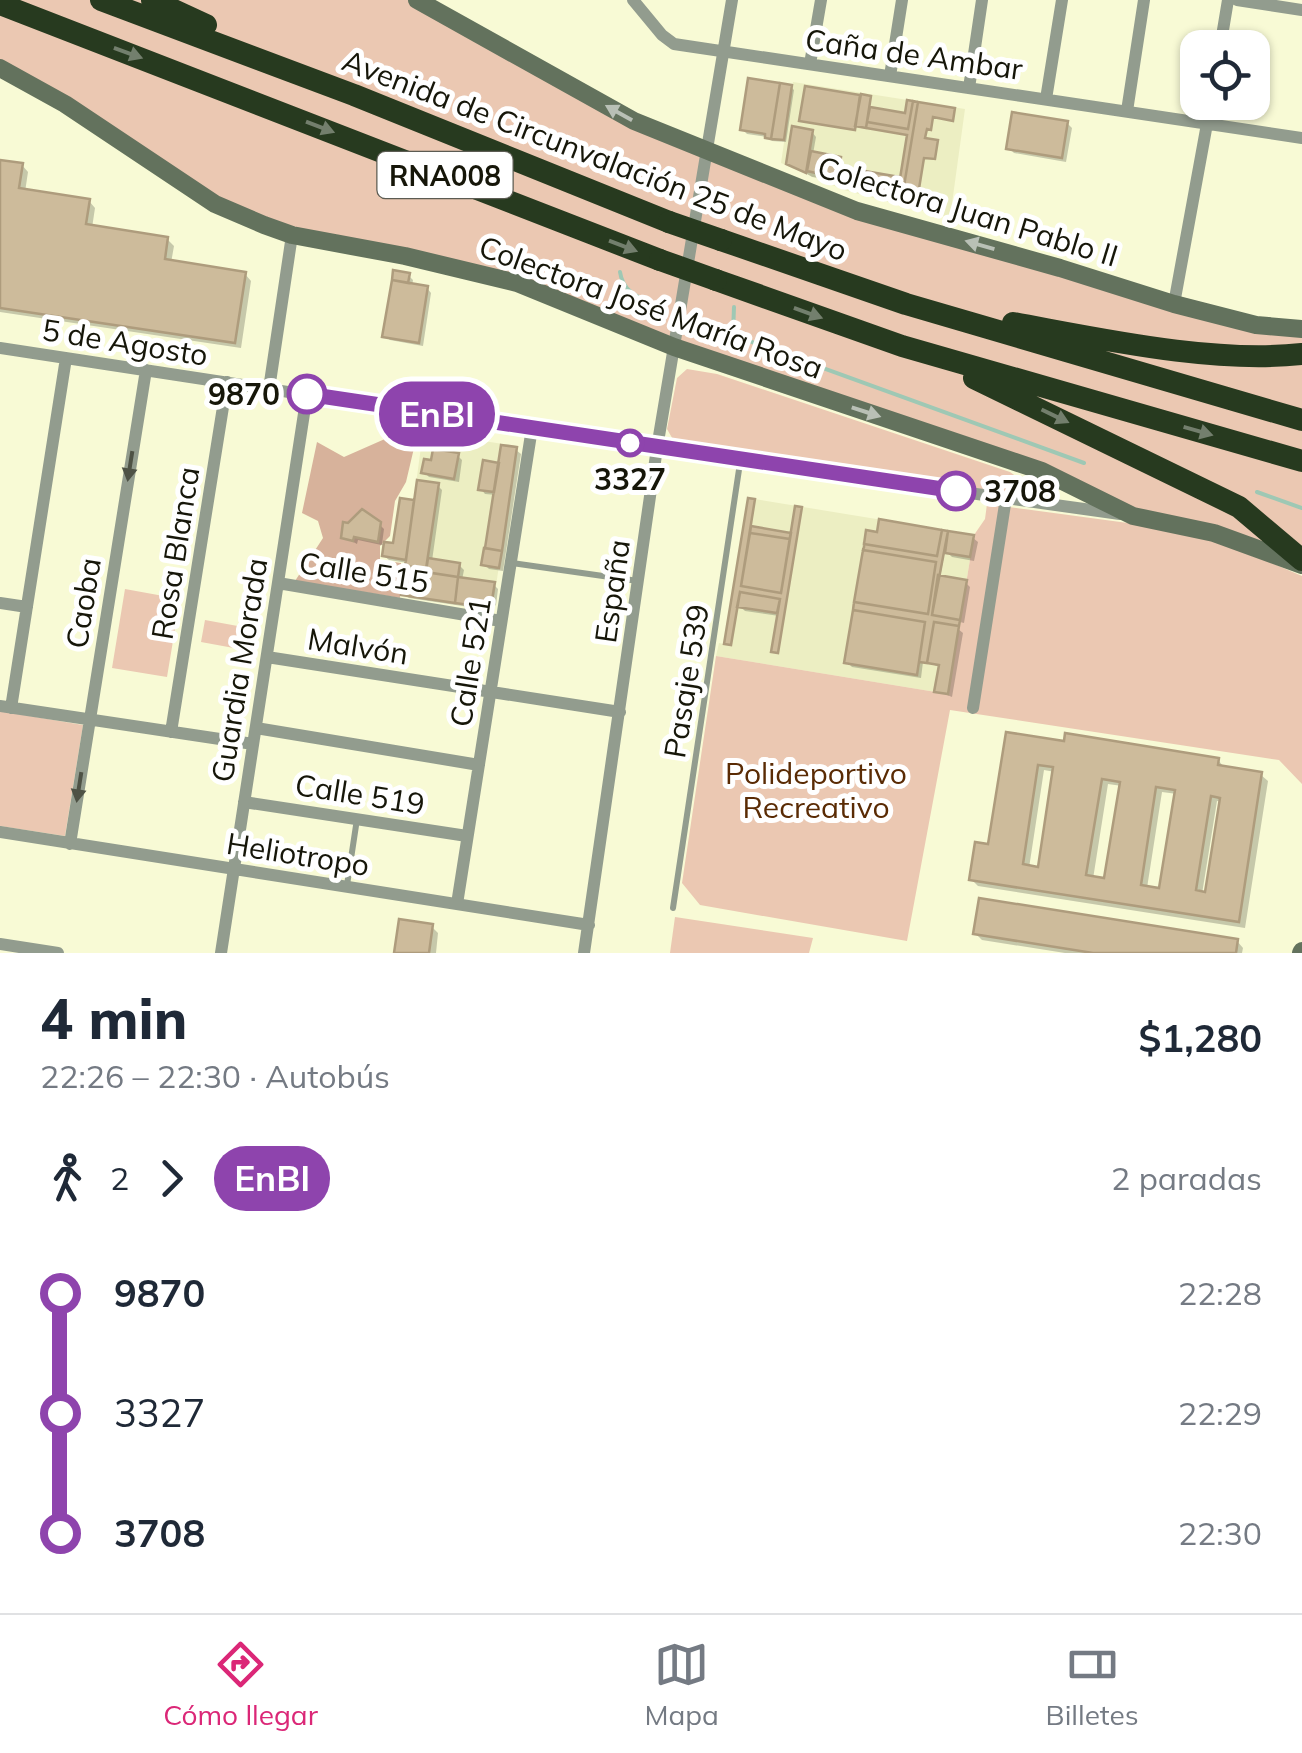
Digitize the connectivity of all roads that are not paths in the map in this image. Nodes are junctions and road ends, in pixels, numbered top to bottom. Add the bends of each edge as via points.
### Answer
1 (101, 0) edge
2 (152, 0) edge
3 (417, 0) edge
4 (633, 0) edge
5 (732, 0) edge
6 (821, 0) edge
7 (902, 0) edge
8 (982, 0) edge
9 (1062, 0) edge
10 (1144, 0) edge
11 (1228, 0) edge
12 (1237, 0) edge
13 (0, 7) edge
14 (1302, 10) edge
15 (1223, 30) edge
16 (724, 52) junction
17 (810, 64) junction
18 (0, 68) edge
19 (890, 76) junction
20 (970, 88) junction
21 (354, 94) junction
22 (1046, 99) junction
23 (1126, 111) junction
24 (1208, 120) edge
25 (1208, 123) junction
26 (1302, 138) edge
27 (709, 152) junction
28 (292, 235) junction
29 (906, 304) junction
30 (1174, 304) junction
31 (1302, 330) edge
32 (902, 346) junction
33 (0, 348) edge
34 (674, 348) junction
35 (1302, 354) edge
36 (66, 358) junction
37 (146, 370) junction
38 (227, 382) junction
39 (269, 388) junction
40 (307, 394) junction
41 (1302, 420) edge
42 (532, 428) junction
43 (657, 448) junction
44 (740, 461) junction
45 (1302, 461) edge
46 (1006, 498) junction
47 (1133, 516) junction
48 (510, 563) junction
49 (1302, 563) edge
50 (639, 581) junction
51 (278, 583) junction
52 (0, 603) edge
53 (27, 608) junction
54 (502, 620) junction
55 (266, 657) junction
56 (490, 691) junction
57 (6, 707) edge
58 (974, 708) dead end
59 (620, 712) junction
60 (90, 720) junction
61 (256, 728) junction
62 (171, 732) junction
63 (253, 744) junction
64 (479, 764) junction
65 (244, 802) junction
66 (357, 819) junction
67 (0, 832) edge
68 (468, 836) junction
69 (70, 844) junction
70 (234, 869) junction
71 (347, 886) junction
72 (457, 904) junction
73 (673, 908) dead end
74 (588, 925) junction
75 (0, 944) edge
76 (58, 953) edge
77 (221, 953) edge
78 (584, 953) edge

1 - 21 highway, Avenida de Circunvalación 25 de Mayo / RNA008
2 - 21 highway
27 -> 3 main road, Colectora Juan Pablo II via 634,121
4 - 16 street, Caña de Ambar via 668,42
5 - 16 street, España
6 - 17 street
7 - 19 street
8 - 20 street
9 - 22 street
10 - 23 street
11 - 15 street
12 - 14 street
13 -> 32 highway, RNA008, bridge
16 - 17 street, Caña de Ambar
16 - 27 street, España
17 - 19 street, Caña de Ambar
18 - 28 main road, Colectora José María Rosa via 215,204
19 - 20 street, Caña de Ambar
20 - 22 street, Caña de Ambar
21 - 29 highway, Avenida de Circunvalación 25 de Mayo / RNA008, bridge via 669,222
22 - 23 street, Caña de Ambar
23 - 25 street, Caña de Ambar
24 - 25 street
25 - 26 street, Caña de Ambar
25 - 30 street
30 -> 27 main road, Colectora Juan Pablo II via 857,211
27 - 34 street, España
28 - 34 main road, Colectora José María Rosa via 518,283
28 - 39 street
29 - 35 highway via 1215,355
29 - 41 highway, Avenida de Circunvalación 25 de Mayo / RNA008
30 - 31 main road, Colectora Juan Pablo II
32 -> 45 highway, RNA008
32 -> 49 highway via 1238,507
33 - 36 street, 5 de Agosto
34 - 43 street, España
34 -> 47 main road, Colectora José María Rosa via 1042,471
36 - 37 street, 5 de Agosto
36 - 53 street
37 - 38 street, 5 de Agosto
37 -> 60 street, Caoba
38 - 39 street, 5 de Agosto
38 - 62 street, Rosa Blanca
39 - 40 street, 5 de Agosto
40 - 42 street, 5 de Agosto
40 - 51 street, Guardia Morada
42 - 43 street, 5 de Agosto
42 - 48 street, Calle 521
43 - 44 street, 5 de Agosto
43 - 50 street, España
44 - 46 street, 5 de Agosto
44 - 73 lane, Pasaje 539
46 - 47 street, 5 de Agosto
46 - 58 street
47 - 49 main road, Colectora José María Rosa
48 - 50 lane
48 - 54 street, Calle 521
50 - 59 street, España
51 - 54 street, Calle 515
51 - 55 street, Guardia Morada
52 - 53 street
53 - 57 street
54 - 56 street, Calle 521
55 - 56 street, Malvón
55 - 61 street, Guardia Morada
56 - 59 street, Malvón
56 - 64 street, Calle 521
57 - 60 street
59 - 74 street, España
60 - 62 street
60 -> 69 street, Caoba
61 - 63 street, Guardia Morada
61 - 64 street
62 - 63 street
63 - 65 street, Guardia Morada
64 - 68 street, Calle 521
65 - 66 street, Calle 519
65 - 70 street, Guardia Morada
66 - 68 street, Calle 519
66 - 71 lane
67 - 69 street, Heliotropo
68 - 72 street, Calle 521
69 - 70 street, Heliotropo
70 - 71 street, Heliotropo
70 - 77 street, Guardia Morada
71 - 72 street, Heliotropo
72 - 74 street, Heliotropo
74 - 78 street, España
75 - 76 street

